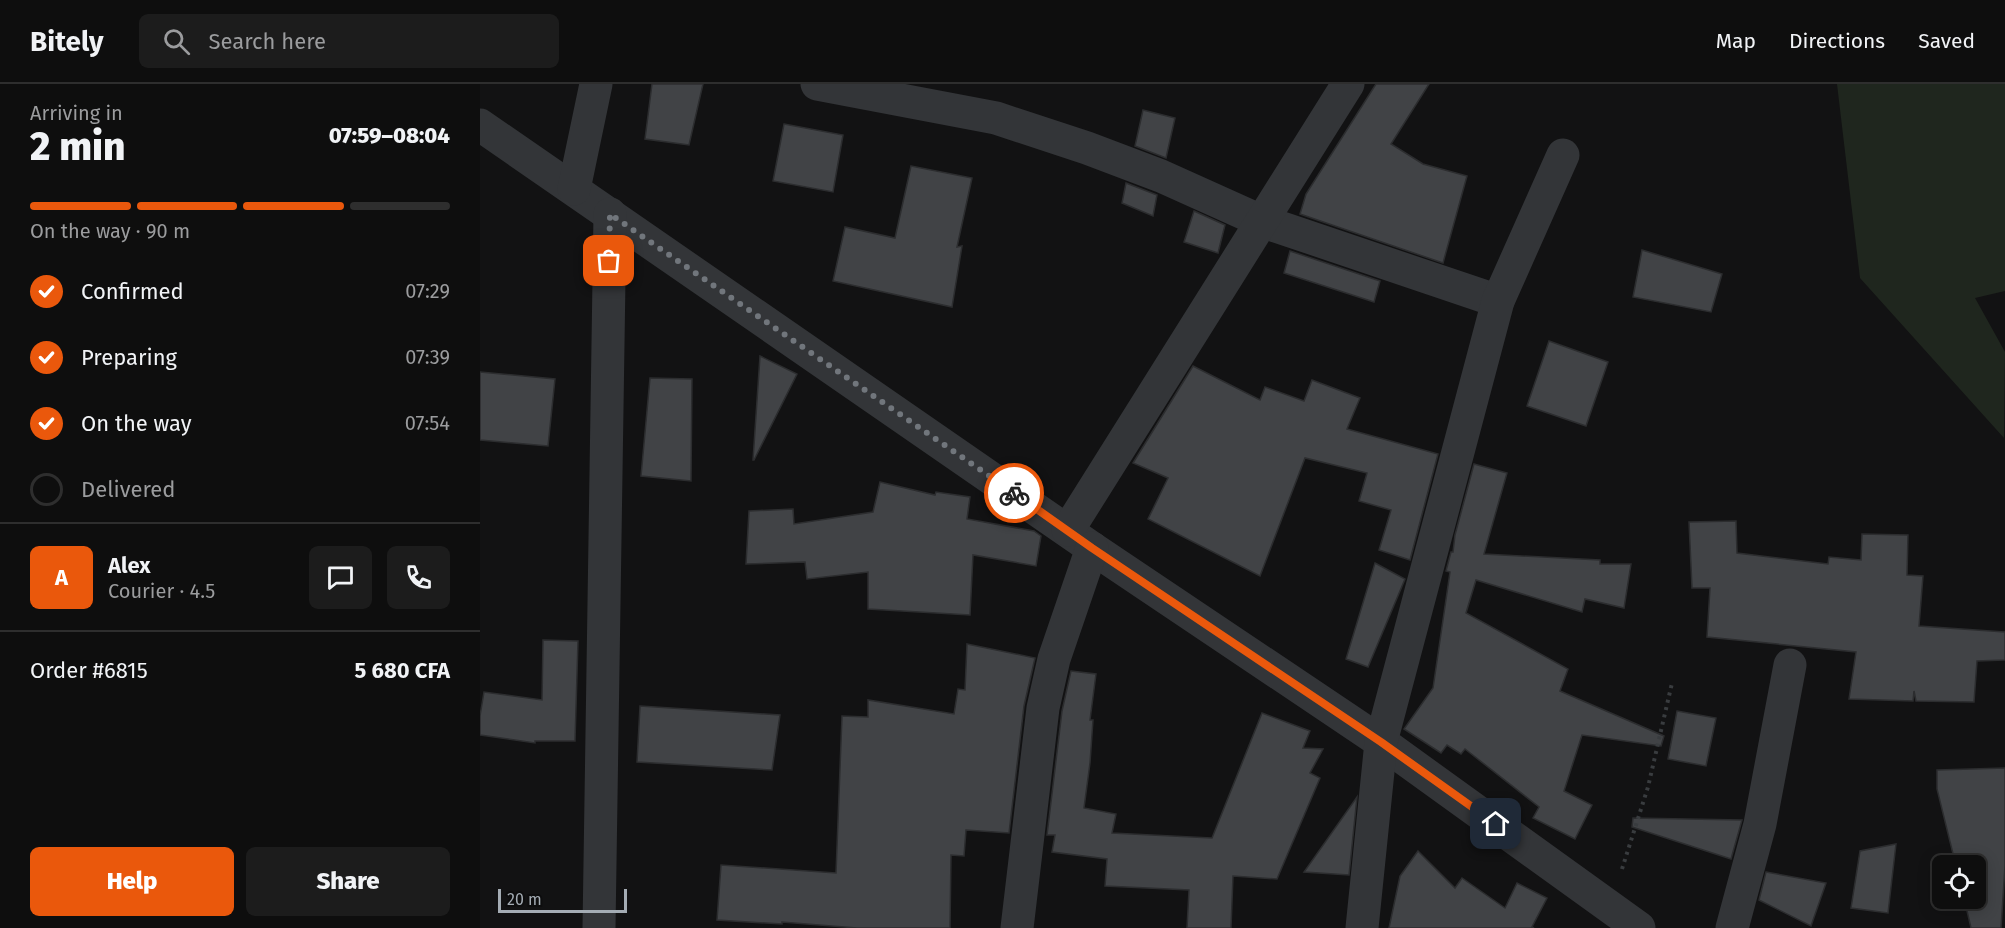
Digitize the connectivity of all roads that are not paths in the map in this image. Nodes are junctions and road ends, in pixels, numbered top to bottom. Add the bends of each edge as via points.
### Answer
1 (596, 84) edge
2 (817, 84) edge
3 (1348, 84) edge
4 (480, 125) edge
5 (1563, 155) dead end
6 (574, 189) junction
7 (610, 214) junction
8 (1261, 222) junction
9 (1498, 301) junction
10 (1080, 539) junction
11 (1790, 665) dead end
12 (1381, 742) junction
13 (599, 928) edge
14 (1017, 928) edge
15 (1362, 928) edge
16 (1639, 928) edge
17 (1732, 928) edge

1 - 6 street
2 - 8 street via 996,118 1150,172
3 - 8 street
4 - 6 street
5 - 9 street
6 - 7 street
7 - 10 street
7 - 13 street
8 - 9 street
8 - 10 street
9 - 12 street
10 - 12 street
10 - 14 street via 1043,708
11 - 17 street via 1760,824
12 - 15 street
12 - 16 street

